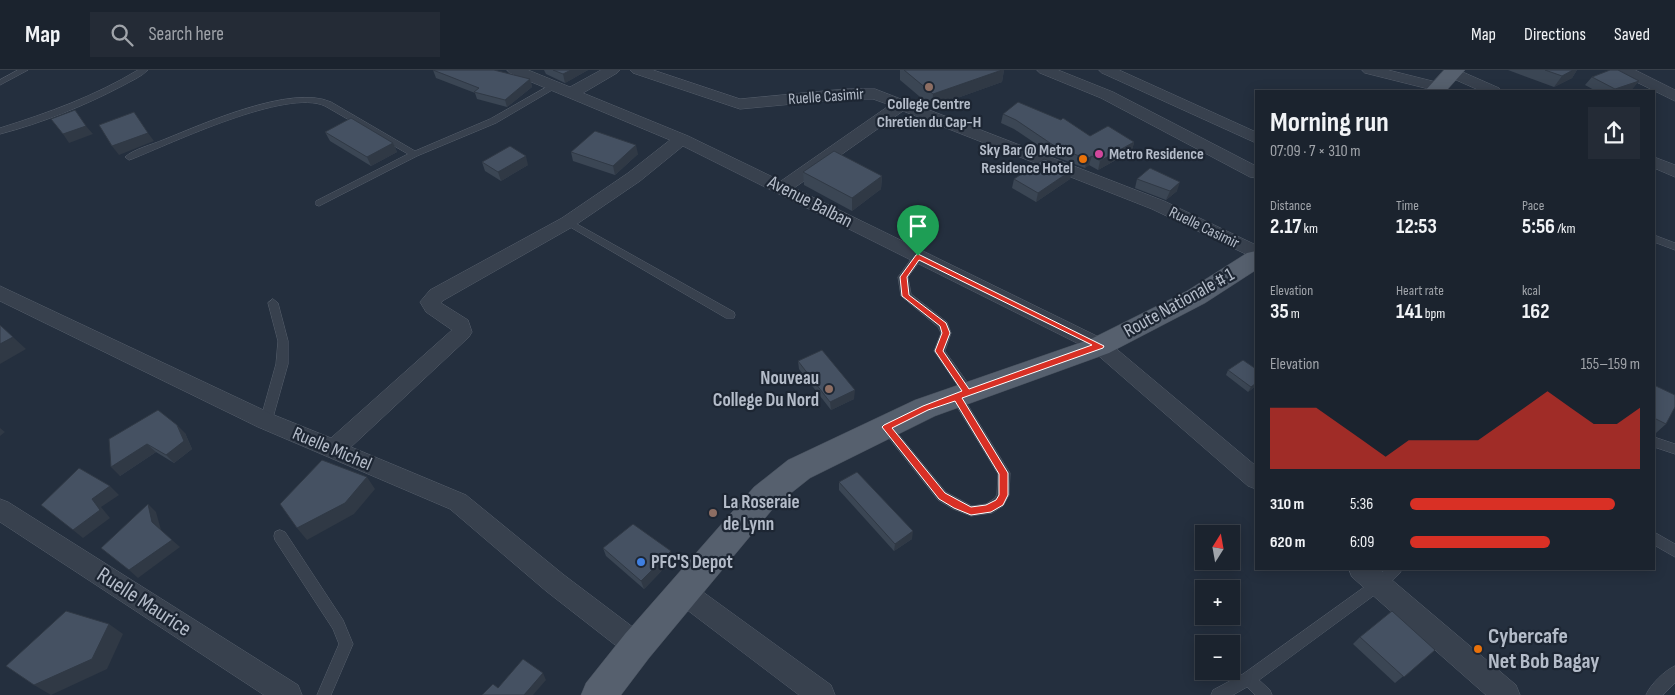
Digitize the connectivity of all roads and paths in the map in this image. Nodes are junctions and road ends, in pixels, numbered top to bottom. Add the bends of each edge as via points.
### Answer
1 (24, 70) edge
2 (144, 70) edge
3 (515, 70) edge
4 (612, 70) edge
5 (638, 70) edge
6 (1045, 70) edge
7 (1107, 70) edge
8 (1370, 70) edge
9 (1623, 70) edge
10 (1445, 80) edge
11 (0, 83) edge
12 (563, 89) junction
13 (1490, 90) edge
14 (1675, 96) edge
15 (902, 104) junction
16 (0, 131) edge
17 (1255, 138) edge
18 (682, 139) junction
19 (414, 154) junction
20 (129, 157) dead end
21 (1655, 162) edge
22 (1675, 172) edge
23 (1255, 173) edge
24 (782, 188) junction
25 (320, 203) dead end
26 (568, 222) junction
27 (1655, 238) edge
28 (1675, 246) edge
29 (1255, 253) edge
30 (918, 256) junction
31 (1255, 260) edge
32 (0, 293) edge
33 (273, 303) dead end
34 (730, 314) dead end
35 (1100, 346) junction
36 (962, 395) junction
37 (266, 421) junction
38 (886, 427) junction
39 (1655, 442) edge
40 (334, 449) junction
41 (1675, 449) edge
42 (1255, 478) edge
43 (0, 509) edge
44 (280, 536) dead end
45 (1655, 539) edge
46 (1675, 551) edge
47 (1378, 574) edge
48 (683, 592) junction
49 (637, 646) junction
50 (1675, 673) edge
51 (1248, 679) junction
52 (1654, 694) edge
53 (288, 695) edge
54 (324, 695) edge
55 (598, 695) edge
56 (821, 695) edge
57 (1218, 695) edge
58 (1266, 695) edge
59 (1506, 695) edge

1 - 11 lane
2 - 16 lane via 89,100
3 - 12 street, Avenue Balban
4 - 12 street
5 - 15 street, Ruelle Casimir via 740,104 861,93 876,94
6 - 23 street via 1106,95
7 - 17 street
8 - 10 street
9 - 14 street
10 - 13 street
12 - 18 street, Avenue Balban
12 - 19 lane
15 - 24 street
15 - 29 street, Ruelle Casimir via 1158,205
18 - 24 street, Avenue Balban
18 - 26 street
19 - 20 lane via 375,128 330,105 318,100 296,99 234,116
19 - 25 lane
21 - 22 street
24 - 30 street, Avenue Balban
26 - 34 lane
26 - 40 street via 437,295 430,302 432,307 461,325 462,332
27 - 28 lane
30 - 35 street, Avenue Balban
30 - 36 lane via 903,277 906,296 943,325 946,333 939,351
31 - 35 main road, Route Nationale # 1 via 1196,297
32 - 37 street, Ruelle Michel
33 - 37 lane via 283,341 282,364
35 - 36 main road, Route Nationale # 1
35 - 42 street, Avenue Balban
36 - 38 main road, Route Nationale # 1
36 - 38 lane via 1004,473 1004,495 988,509 971,511 942,496
37 - 40 street, Ruelle Michel
38 - 48 main road, Route Nationale # 1 via 799,469 765,496
39 - 41 lane
40 - 49 street, Ruelle Michel via 458,502
43 - 53 street, Ruelle Maurice
44 - 54 lane via 338,625 346,644
45 - 46 lane
47 - 51 lane
47 - 59 street
48 - 49 main road, Route Nationale # 1
48 - 56 street
49 - 55 main road, Route Nationale # 1
50 - 52 lane
51 - 57 lane
51 - 58 lane

